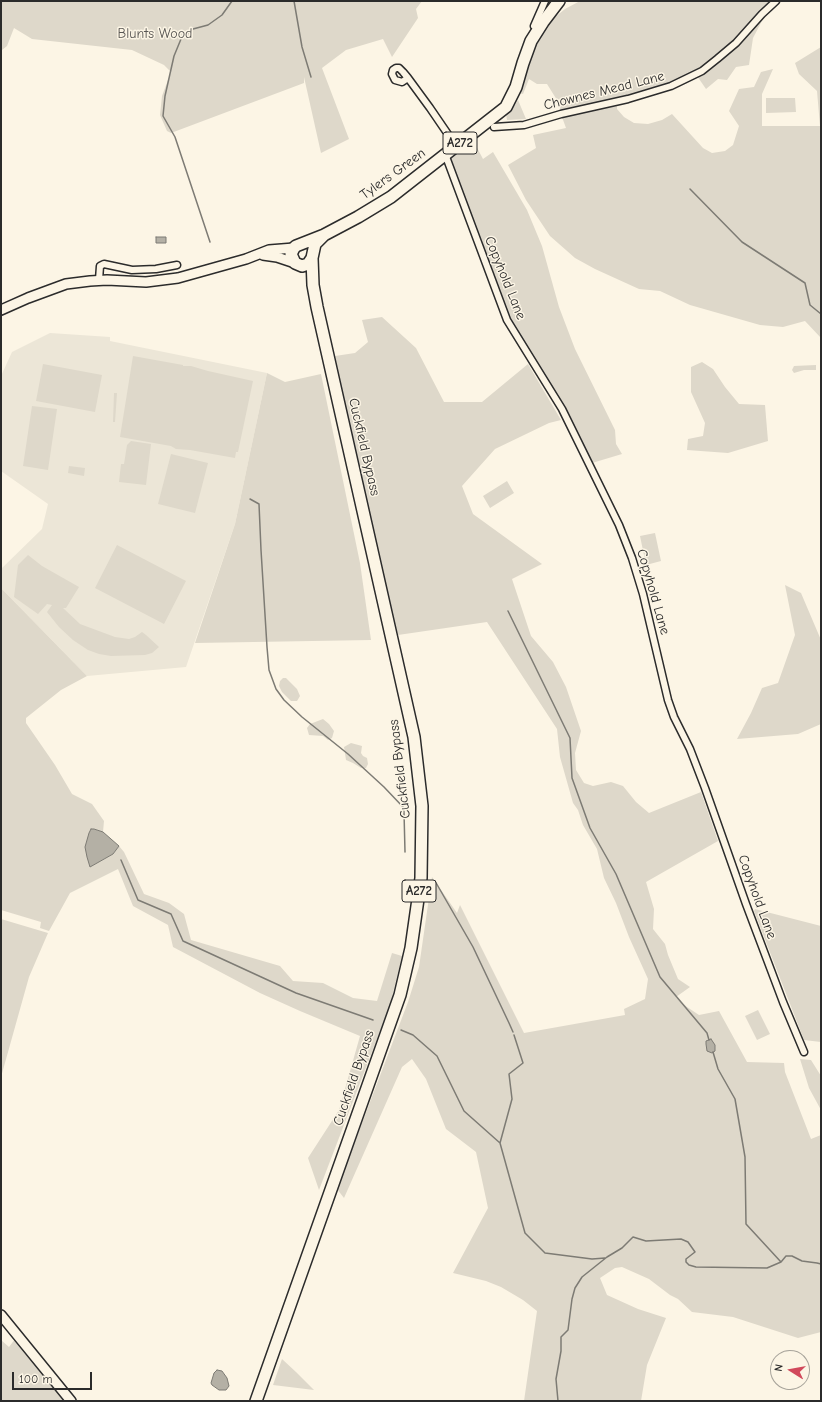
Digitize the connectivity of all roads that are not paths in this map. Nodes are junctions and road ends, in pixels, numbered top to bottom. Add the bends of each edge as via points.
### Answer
1 (559, 1) edge
2 (569, 1) edge
3 (776, 1) edge
4 (546, 6) edge
5 (534, 26) dead end
6 (408, 78) dead end
7 (494, 127) dead end
8 (456, 146) junction
9 (445, 154) junction
10 (324, 235) junction
11 (297, 246) junction
12 (257, 255) junction
13 (312, 256) junction
14 (297, 264) junction
15 (177, 265) dead end
16 (94, 281) junction
17 (313, 285) junction
18 (1, 310) edge
19 (804, 1052) dead end
20 (1, 1315) edge
21 (71, 1401) edge
22 (256, 1401) edge

1 - 4 highway, Tylers Green / A272
2 - 4 highway, Tylers Green / A272
3 - 7 street, Chownes Mead Lane via 736,43 702,71 687,79 622,101 524,125 504,123
4 - 5 street, Tylers Green
4 - 8 highway, Tylers Green / A272 via 543,22 532,41 509,103
6 - 8 street
8 - 9 highway, Tylers Green / A272
9 - 10 highway, Tylers Green / A272 via 391,197
9 - 19 street, Copyhold Lane via 507,320 562,409 619,525 643,594 670,706 705,788 746,904
10 - 11 highway, Tylers Green / A272
10 - 13 highway, A272 via 315,244
11 - 12 main road, Tylers Green via 268,250
11 - 13 highway via 307,246
11 - 14 highway via 291,254
12 - 14 main road, Tylers Green via 277,257
12 - 16 main road, Tylers Green via 191,276 146,282
13 - 14 highway via 311,261 305,265
13 - 17 highway, Cuckfield Bypass / A272
14 - 17 highway, Cuckfield Bypass / A272 via 304,269
15 - 16 street via 132,270 101,264
16 - 18 main road, Tylers Green via 61,286
17 - 22 highway, Cuckfield Bypass / A272 via 414,737 422,806 421,878 412,948 400,995
20 - 21 main road

